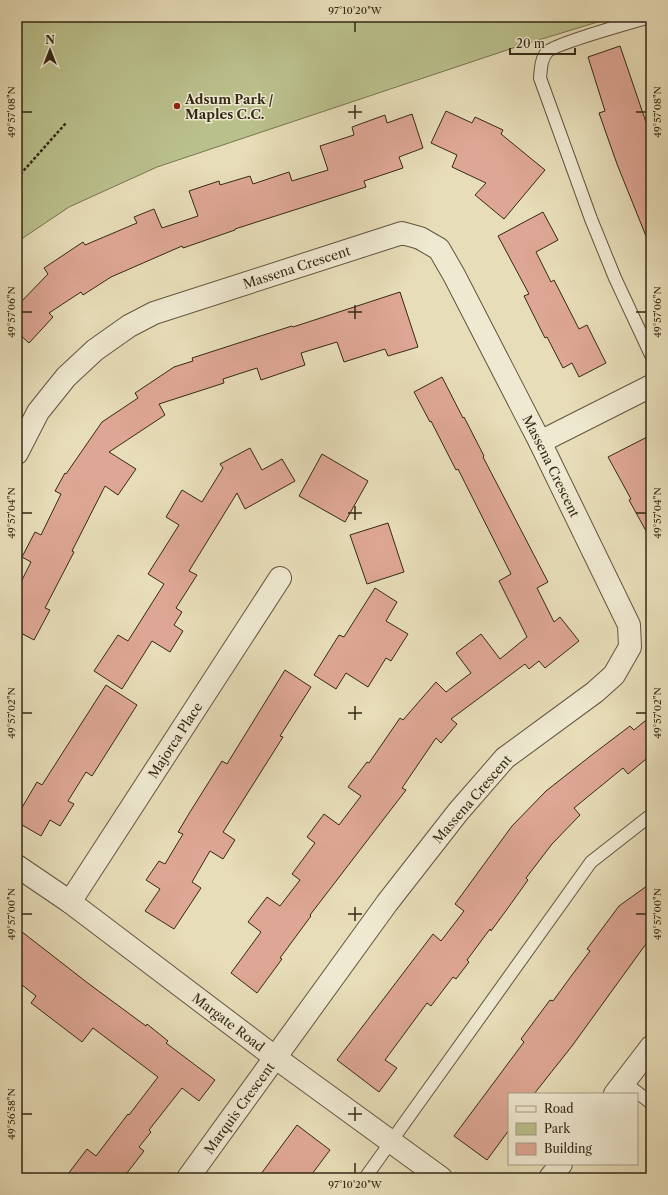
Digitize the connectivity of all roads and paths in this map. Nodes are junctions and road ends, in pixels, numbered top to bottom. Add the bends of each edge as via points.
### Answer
1 (650, 17) edge
2 (66, 123) dead end
3 (17, 178) edge
4 (651, 355) edge
5 (651, 386) edge
6 (540, 442) junction
7 (17, 453) edge
8 (280, 578) dead end
9 (651, 815) edge
10 (17, 866) edge
11 (70, 902) junction
12 (651, 1047) edge
13 (276, 1058) junction
14 (619, 1088) edge
15 (630, 1093) edge
16 (638, 1097) edge
17 (651, 1103) edge
18 (392, 1142) junction
19 (560, 1165) edge
20 (188, 1178) edge
21 (365, 1178) edge
22 (441, 1178) edge
23 (550, 1178) edge

1 - 4 lane via 549,50 542,58 540,78 591,219
2 - 3 path
5 - 6 street
6 - 7 street, Massena Crescent via 439,249 420,238 402,233 154,314 129,326 95,350 66,377 38,412
6 - 13 street, Massena Crescent via 629,624 630,646 614,675 595,692 505,758 463,806 387,903
8 - 11 street, Majorca Place
9 - 18 lane via 591,862
10 - 11 street, Margate Road
11 - 13 street, Margate Road
12 - 14 street
13 - 18 street, Margate Road
13 - 20 street, Marquis Crescent
14 - 15 lane
16 - 17 lane
18 - 21 lane
18 - 22 street, Margate Road
19 - 23 street

